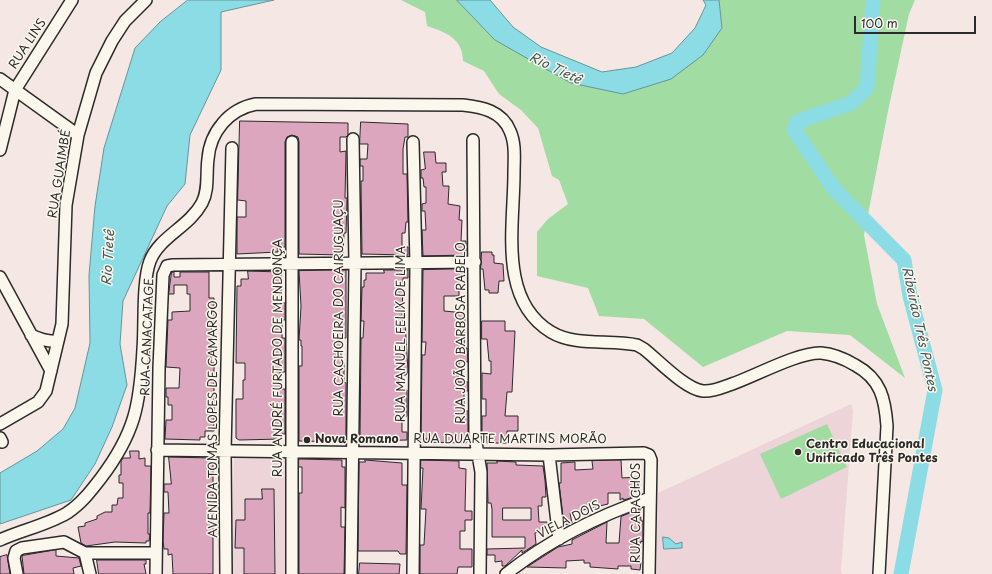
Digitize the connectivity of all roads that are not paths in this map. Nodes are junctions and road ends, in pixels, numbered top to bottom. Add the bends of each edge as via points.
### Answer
1 (72, 0) edge
2 (146, 0) edge
3 (0, 79) edge
4 (15, 90) junction
5 (78, 135) junction
6 (353, 139) dead end
7 (473, 140) dead end
8 (292, 142) dead end
9 (413, 142) dead end
10 (232, 148) dead end
11 (0, 150) edge
12 (416, 262) junction
13 (475, 262) junction
14 (293, 264) junction
15 (354, 264) junction
16 (228, 265) junction
17 (0, 277) edge
18 (31, 334) junction
19 (58, 341) junction
20 (51, 371) junction
21 (0, 424) edge
22 (157, 450) junction
23 (225, 451) junction
24 (291, 452) junction
25 (353, 452) junction
26 (414, 453) junction
27 (647, 453) joint
28 (478, 454) junction
29 (549, 455) junction
30 (650, 498) junction
31 (558, 539) junction
32 (0, 540) edge
33 (85, 553) junction
34 (156, 553) junction
35 (17, 574) edge
36 (90, 574) edge
37 (156, 574) edge
38 (226, 574) edge
39 (292, 574) edge
40 (351, 574) edge
41 (413, 574) edge
42 (480, 574) edge
43 (506, 574) edge
44 (649, 574) edge
45 (879, 574) edge

1 - 4 street, RUA LINS
2 - 5 street, RUA GUAIMBÉ via 125,21 112,41 96,73
3 - 4 street
4 - 5 street
4 - 11 street, RUA LINS
5 - 19 street, RUA GUAIMBÉ via 66,205 62,324
6 - 15 street, RUA CACHOEIRA DO CAIRUGUAÇU
7 - 13 street, RUA JOÃO BARBOSA RABELO
8 - 14 street, RUA ANDRÉ FURTADO DE MENDONÇA
9 - 12 street, RUA MANUEL FELIX DE LIMA
10 - 16 street, AVENIDA TOMAS LOPES DE CAMARGO
12 - 13 street, RUA CANACATAGE
12 - 15 street, RUA CANACATAGE
12 - 26 street, RUA MANUEL FELIX DE LIMA
13 - 28 street, RUA JOÃO BARBOSA RABELO via 475,437
14 - 15 street, RUA CANACATAGE
14 - 16 street, RUA CANACATAGE
14 - 24 street, RUA ANDRÉ FURTADO DE MENDONÇA
15 - 25 street, RUA CACHOEIRA DO CAIRUGUAÇU
16 - 22 street, RUA CANACATAGE via 173,265 167,266 164,271
16 - 23 street, AVENIDA TOMAS LOPES DE CAMARGO
17 - 18 street
18 - 19 street via 41,340
18 - 20 street
19 - 20 street, RUA GUAIMBÉ
20 - 21 street, RUA GUAIMBÉ via 46,392 38,402
22 - 23 street, RUA DUARTE MARTINS MORÃO
22 - 34 street, RUA CANACATAGE
23 - 24 street, RUA DUARTE MARTINS MORÃO
23 - 38 street, AVENIDA TOMAS LOPES DE CAMARGO
24 - 25 street, RUA DUARTE MARTINS MORÃO
24 - 39 street, RUA ANDRÉ FURTADO DE MENDONÇA
25 - 26 street, RUA DUARTE MARTINS MORÃO
25 - 40 street, RUA CACHOEIRA DO CAIRUGUAÇU
26 - 28 street, RUA DUARTE MARTINS MORÃO
26 - 41 street, RUA MANUEL FELIX DE LIMA
27 - 29 street, RUA DUARTE MARTINS MORÃO
27 - 30 street, RUA CAPACHOS via 651,460
28 - 29 street, RUA DUARTE MARTINS MORÃO
28 - 42 street, RUA JOÃO BARBOSA RABELO
29 - 31 street
30 - 31 street, VIELA DOIS via 622,508
30 - 44 street, RUA CAPACHOS
31 - 43 street, VIELA DOIS via 526,558
32 - 45 street via 60,517 76,507 89,494 128,436 139,401 150,262 157,249 183,226 202,203 206,193 210,145 226,118 248,105 261,104 463,105 481,106 490,110 502,119 510,130 514,156 513,255 517,290 527,312 551,332 574,340 637,345 687,384 703,391 729,385 791,360 820,353 843,359 869,375 881,391 887,426
33 - 34 street
33 - 35 street via 64,542 22,548 16,551 14,558
33 - 36 street
34 - 37 street, RUA CANACATAGE

